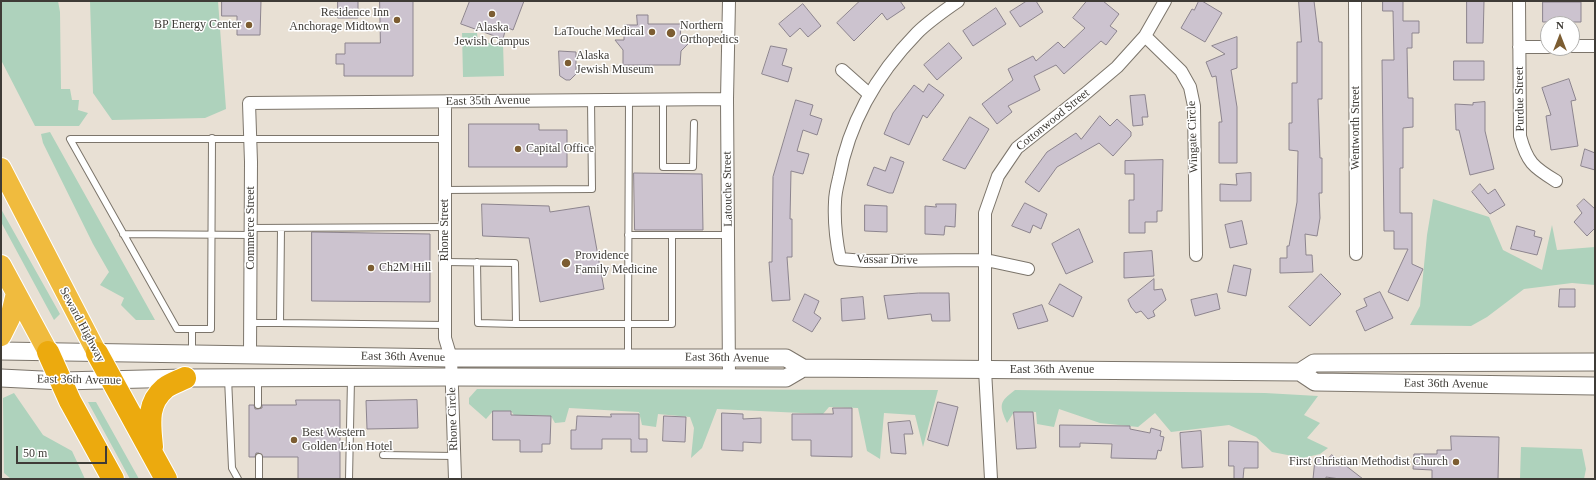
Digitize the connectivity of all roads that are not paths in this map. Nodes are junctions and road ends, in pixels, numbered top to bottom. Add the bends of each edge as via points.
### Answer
1 (729, 1) edge
2 (958, 1) edge
3 (1165, 1) edge
4 (1355, 1) edge
5 (1519, 1) edge
6 (1145, 36) junction
7 (1580, 46) edge
8 (1595, 46) edge
9 (1519, 47) junction
10 (1540, 47) edge
11 (842, 70) dead end
12 (869, 94) junction
13 (727, 99) junction
14 (591, 100) junction
15 (629, 100) junction
16 (663, 100) junction
17 (445, 102) junction
18 (249, 103) joint
19 (694, 123) dead end
20 (212, 138) junction
21 (250, 138) junction
22 (445, 139) junction
23 (1, 168) edge
24 (1556, 182) dead end
25 (445, 190) junction
26 (446, 226) junction
27 (281, 228) junction
28 (251, 232) junction
29 (123, 234) junction
30 (212, 235) junction
31 (628, 235) junction
32 (672, 235) junction
33 (728, 235) junction
34 (1356, 254) dead end
35 (1196, 255) dead end
36 (986, 260) junction
37 (446, 262) junction
38 (477, 262) junction
39 (1, 265) edge
40 (1028, 269) dead end
41 (16, 293) junction
42 (250, 323) junction
43 (280, 323) junction
44 (445, 324) junction
45 (516, 324) junction
46 (628, 324) junction
47 (192, 329) junction
48 (1, 336) edge
49 (1, 351) edge
50 (48, 352) junction
51 (192, 353) junction
52 (97, 354) junction
53 (250, 354) junction
54 (628, 357) junction
55 (729, 357) junction
56 (450, 358) junction
57 (1595, 362) edge
58 (803, 368) junction
59 (985, 370) junction
60 (1300, 372) junction
61 (451, 376) junction
62 (351, 377) junction
63 (729, 377) junction
64 (1, 378) edge
65 (185, 378) junction
66 (228, 378) junction
67 (258, 378) junction
68 (111, 379) junction
69 (62, 381) junction
70 (1595, 386) edge
71 (258, 405) dead end
72 (152, 452) junction
73 (383, 455) dead end
74 (454, 456) junction
75 (259, 457) dead end
76 (113, 479) edge
77 (166, 479) edge
78 (238, 479) edge
79 (259, 479) edge
80 (349, 479) edge
81 (455, 479) edge
82 (991, 479) edge

1 - 13 street, Latouche Street
2 - 12 street, Vassar Drive via 918,32
3 - 6 street, Cottonwood Street
4 - 34 street, Wentworth Street
5 - 9 street, Purdue Street
6 - 35 street, Wingate Circle via 1181,71 1190,87 1194,106
6 - 36 street, Cottonwood Street via 1117,67 1017,148 998,176 985,213
7 - 8 street
9 - 10 street
9 - 24 street, Purdue Street via 1520,136 1524,154 1536,169
11 - 12 street
12 - 36 street, Vassar Drive via 848,142 840,170 835,200 836,238 840,259
13 - 16 street, East 35th Avenue
13 - 33 street, Latouche Street
14 - 15 street, East 35th Avenue
14 - 17 street, East 35th Avenue
14 - 25 lane via 592,189
15 - 16 street, East 35th Avenue
15 - 31 lane
16 - 19 lane via 663,167 693,167
17 - 18 street, East 35th Avenue
17 - 22 street, Rhone Street
18 - 21 street, Commerce Street
20 - 21 lane
20 - 29 lane via 70,139
20 - 30 lane
21 - 22 lane
21 - 28 street, Commerce Street
22 - 25 street, Rhone Street
23 - 52 highway, Seward Highway
25 - 26 street, Rhone Street
26 - 27 lane
26 - 37 street, Rhone Street
27 - 28 lane
27 - 43 lane
28 - 30 lane
28 - 42 street, Commerce Street
29 - 30 lane
29 - 47 lane via 177,329
30 - 47 lane via 212,329
31 - 32 lane
31 - 46 lane
32 - 33 lane
32 - 46 lane via 672,324
33 - 55 street, Latouche Street
36 - 40 street
36 - 59 street, Cottonwood Street
37 - 38 lane
37 - 44 street, Rhone Street
38 - 45 lane via 515,263
38 - 45 lane via 478,323
39 - 41 highway
41 - 48 highway via 10,318
41 - 50 highway
42 - 43 lane
42 - 53 street, Commerce Street
43 - 44 lane
44 - 56 street, Rhone Street via 445,338
45 - 46 lane
46 - 54 lane
47 - 51 lane
49 - 50 main road, East 36th Avenue
50 - 52 main road, East 36th Avenue
50 - 69 highway
51 - 52 main road, East 36th Avenue
51 - 53 main road, East 36th Avenue
52 - 68 highway, Seward Highway
53 - 56 main road, East 36th Avenue
54 - 55 main road, East 36th Avenue
54 - 56 main road, East 36th Avenue
55 - 58 main road, East 36th Avenue via 786,358
55 - 63 street, Latouche Street
56 - 61 street, Rhone Circle
57 - 60 main road, East 36th Avenue via 1314,363
58 - 59 main road, East 36th Avenue
58 - 63 main road, East 36th Avenue via 786,378
59 - 60 main road, East 36th Avenue
59 - 82 street, Cottonwood Street
60 - 70 main road, East 36th Avenue via 1315,382
61 - 62 main road, East 36th Avenue
61 - 63 main road, East 36th Avenue
61 - 74 street, Rhone Circle
62 - 67 main road, East 36th Avenue
62 - 80 lane
64 - 69 main road, East 36th Avenue
65 - 66 main road, East 36th Avenue
65 - 68 main road, East 36th Avenue
65 - 72 highway via 166,387 154,400 150,418
66 - 67 main road, East 36th Avenue
66 - 78 lane via 232,468
67 - 71 lane
68 - 69 main road, East 36th Avenue
68 - 72 highway, Seward Highway
69 - 76 highway via 70,401
72 - 77 highway, Seward Highway
73 - 74 lane
74 - 81 street, Rhone Circle
75 - 79 lane

